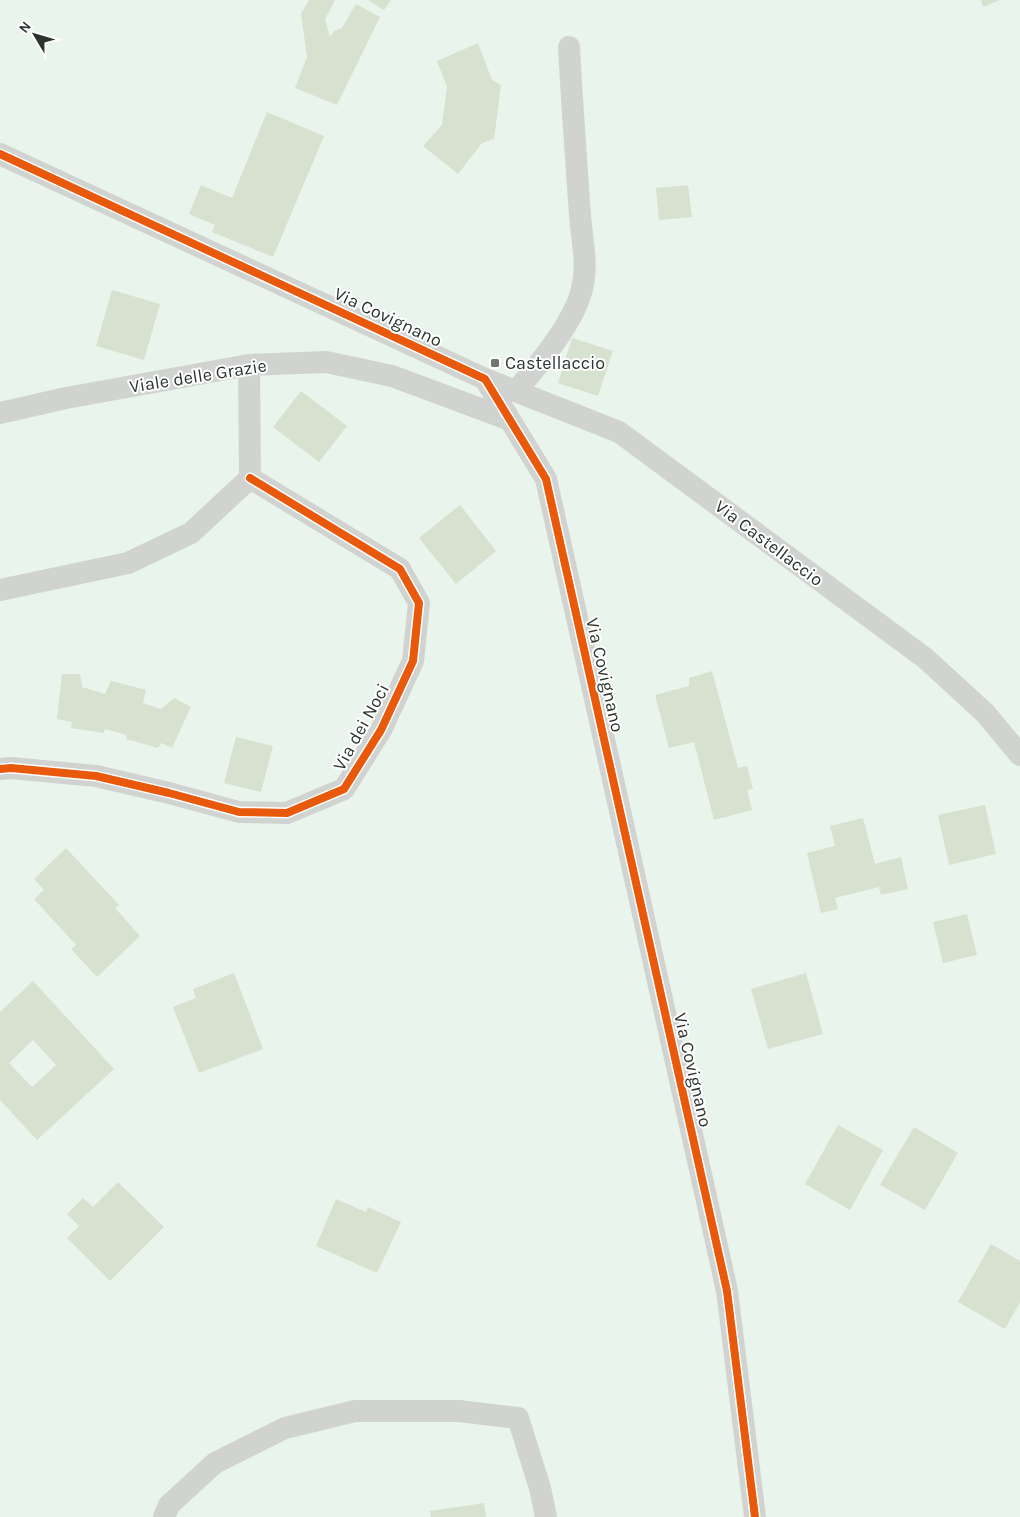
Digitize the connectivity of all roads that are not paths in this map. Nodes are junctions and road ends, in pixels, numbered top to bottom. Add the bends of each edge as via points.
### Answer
1 (569, 47) dead end
2 (0, 154) edge
3 (249, 365) junction
4 (485, 379) junction
5 (516, 391) junction
6 (0, 414) edge
7 (510, 420) junction
8 (250, 478) junction
9 (0, 590) edge
10 (1020, 755) edge
11 (0, 770) edge
12 (164, 1517) edge
13 (546, 1517) edge
14 (754, 1517) edge

1 - 5 street via 581,230 587,267 581,295 568,320 540,365
2 - 4 street, Via Covignano
3 - 6 street, Viale delle Grazie via 66,398
3 - 7 street, Viale delle Grazie via 326,362 382,374
3 - 8 street
4 - 5 street, Via Castellaccio
4 - 7 street, Via Covignano
5 - 10 street, Via Castellaccio via 619,432 925,658 985,713
7 - 14 street, Via Covignano via 546,479 728,1291
8 - 9 street via 191,533 128,563
8 - 11 street, Via dei Noci via 400,568 419,603 413,661 381,730 344,789 287,813 239,812 96,776 11,768
12 - 13 street via 169,1505 215,1463 285,1428 355,1411 459,1411 518,1418

